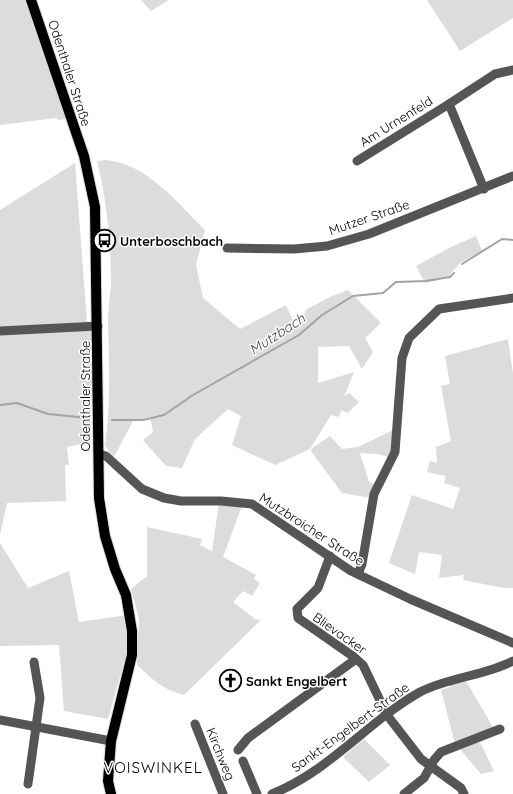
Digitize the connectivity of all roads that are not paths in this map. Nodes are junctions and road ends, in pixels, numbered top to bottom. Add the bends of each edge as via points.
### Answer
1 (31, 0) edge
2 (513, 70) edge
3 (449, 104) junction
4 (357, 161) dead end
5 (513, 176) edge
6 (484, 189) junction
7 (227, 248) dead end
8 (513, 298) edge
9 (98, 326) junction
10 (0, 331) edge
11 (99, 454) junction
12 (330, 556) junction
13 (358, 574) junction
14 (513, 643) edge
15 (356, 659) junction
16 (513, 661) edge
17 (34, 662) dead end
18 (387, 715) junction
19 (0, 720) edge
20 (195, 724) dead end
21 (35, 727) junction
22 (500, 729) dead end
23 (111, 741) junction
24 (238, 750) dead end
25 (243, 761) dead end
26 (430, 767) junction
27 (28, 784) dead end
28 (111, 794) edge
29 (223, 794) edge
30 (257, 794) edge
31 (272, 794) edge
32 (404, 794) edge
33 (464, 794) edge

1 - 9 main road, Odenthaler Straße via 84,156 95,207
2 - 3 street, Am Urnenfeld via 495,74
3 - 4 street, Am Urnenfeld
3 - 6 street, Am Urnenfeld
5 - 6 street, Mutzer Straße
6 - 7 street, Mutzer Straße via 369,234 327,246 294,249
8 - 13 street via 440,309 409,338 402,358 395,452 374,494
9 - 10 street
9 - 11 main road, Odenthaler Straße
11 - 12 street, Mutzbroicher Straße via 106,456 142,489 164,498 252,504
11 - 23 main road, Odenthaler Straße via 99,498 105,536 126,595 132,631 132,655
12 - 13 street, Mutzbroicher Straße
12 - 15 street, Blievacker via 318,588 298,607 296,615 303,623
13 - 14 street, Mutzbroicher Straße
15 - 18 street, Blievacker via 366,670
15 - 24 street via 248,738
16 - 18 street, Sankt-Engelbert-Straße via 420,692
17 - 21 street via 40,698
18 - 26 street, Blievacker via 420,759
18 - 31 street, Sankt-Engelbert-Straße via 323,766
19 - 21 street
20 - 29 street, Kirchweg
21 - 23 street
21 - 27 street
22 - 26 street via 441,752
23 - 28 main road, Odenthaler Straße via 108,781
25 - 30 street
26 - 32 street via 424,778
26 - 33 street, Blievacker via 461,788

